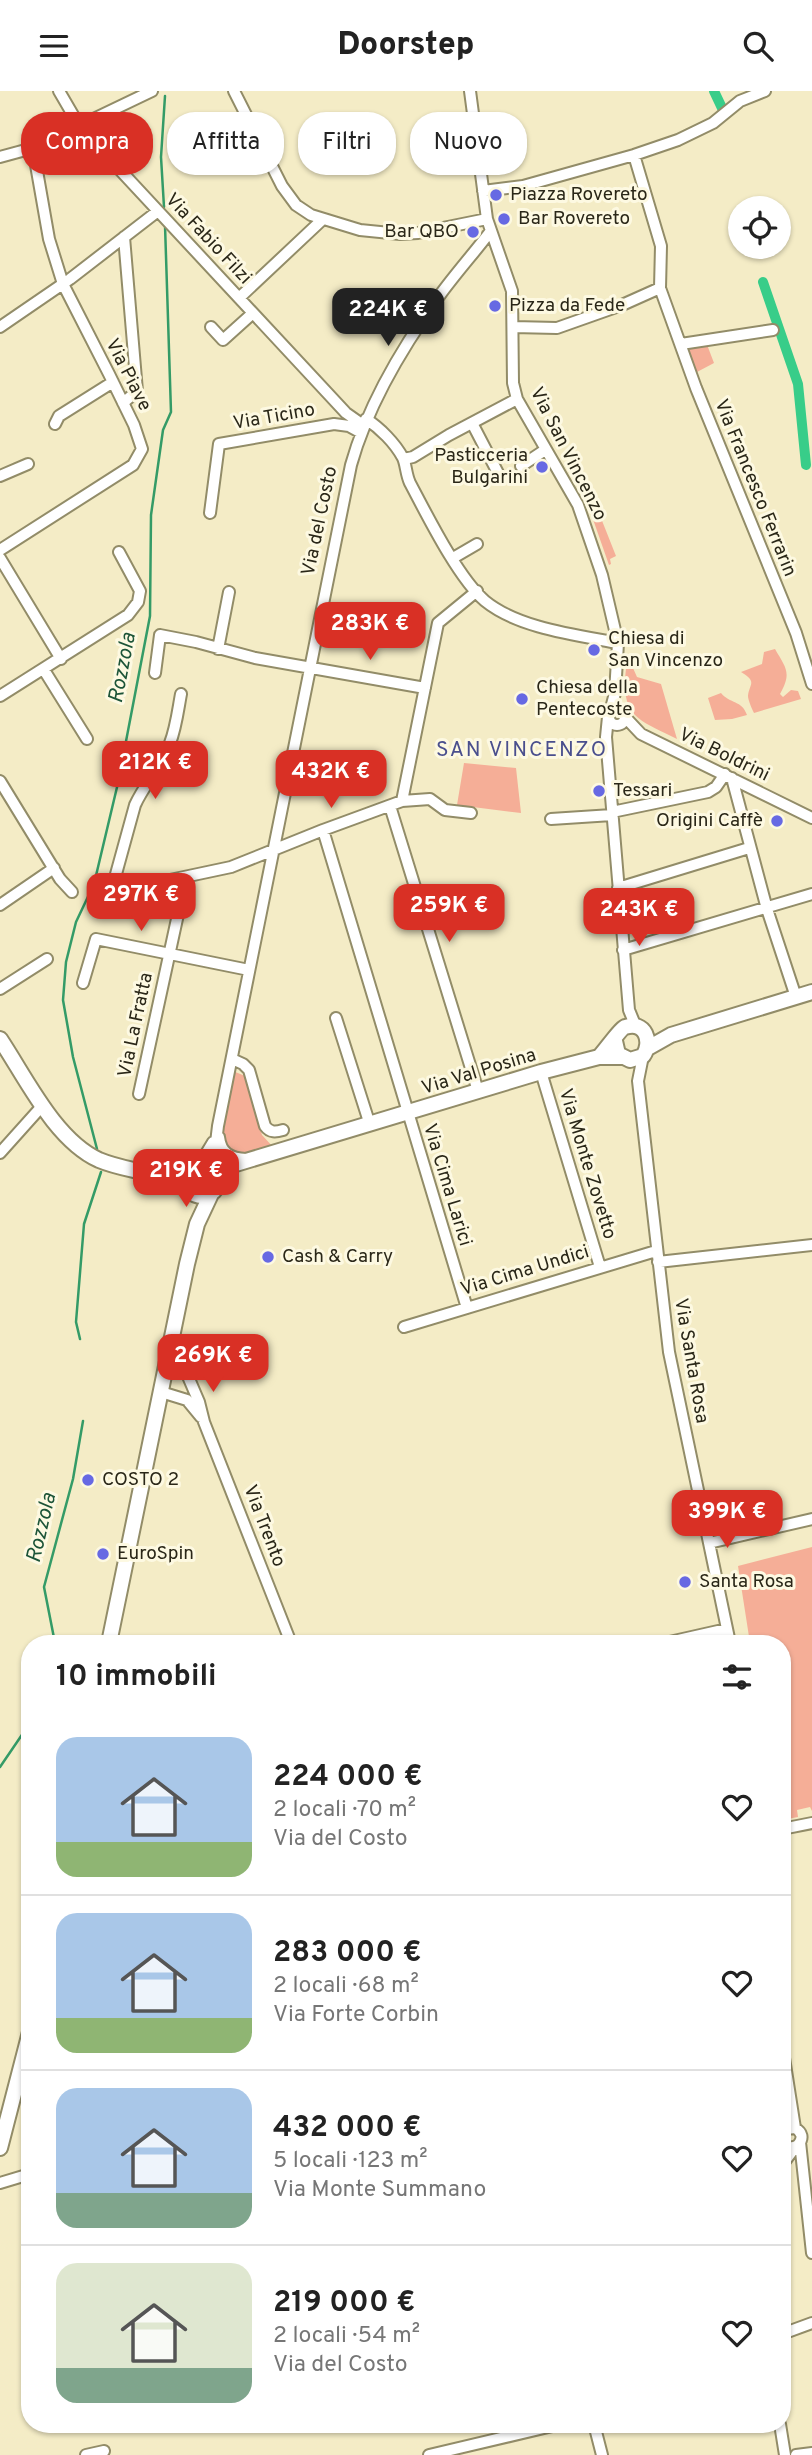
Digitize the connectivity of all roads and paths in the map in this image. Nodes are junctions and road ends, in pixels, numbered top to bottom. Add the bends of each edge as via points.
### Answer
1 (59, 91) edge
2 (152, 91) edge
3 (234, 91) edge
4 (470, 91) edge
5 (765, 91) edge
6 (71, 112) edge
7 (110, 112) edge
8 (21, 151) edge
9 (634, 155) junction
10 (0, 157) edge
11 (38, 175) edge
12 (125, 175) edge
13 (483, 191) junction
14 (158, 211) junction
15 (323, 219) junction
16 (486, 219) junction
17 (490, 232) junction
18 (124, 237) junction
19 (63, 284) junction
20 (660, 288) junction
21 (239, 298) junction
22 (253, 313) junction
23 (0, 327) edge
24 (211, 327) dead end
25 (513, 327) junction
26 (773, 330) dead end
27 (681, 344) junction
28 (113, 382) junction
29 (517, 399) junction
30 (123, 403) junction
31 (472, 423) junction
32 (55, 425) dead end
33 (363, 425) junction
34 (545, 450) junction
35 (404, 459) junction
36 (28, 464) dead end
37 (521, 466) dead end
38 (498, 473) dead end
39 (0, 476) edge
40 (210, 513) dead end
41 (477, 544) dead end
42 (0, 550) edge
43 (119, 552) dead end
44 (0, 558) edge
45 (453, 558) junction
46 (477, 591) junction
47 (229, 592) dead end
48 (618, 643) junction
49 (218, 649) junction
50 (61, 659) junction
51 (309, 668) junction
52 (44, 670) junction
53 (155, 673) dead end
54 (812, 684) edge
55 (425, 688) junction
56 (615, 693) junction
57 (181, 694) dead end
58 (0, 696) edge
59 (609, 715) junction
60 (622, 718) junction
61 (87, 739) dead end
62 (607, 742) junction
63 (728, 776) junction
64 (0, 781) edge
65 (402, 801) junction
66 (390, 806) junction
67 (471, 813) dead end
68 (612, 813) junction
69 (812, 818) edge
70 (551, 820) dead end
71 (323, 830) junction
72 (749, 848) junction
73 (272, 850) junction
74 (54, 868) junction
75 (185, 882) dead end
76 (618, 888) junction
77 (72, 892) dead end
78 (812, 894) edge
79 (0, 905) edge
80 (767, 909) junction
81 (623, 950) junction
82 (169, 955) junction
83 (47, 959) dead end
84 (249, 970) junction
85 (83, 983) dead end
86 (0, 989) edge
87 (812, 992) edge
88 (796, 997) junction
89 (336, 1018) dead end
90 (0, 1039) edge
91 (635, 1039) junction
92 (599, 1057) junction
93 (623, 1058) junction
94 (232, 1059) junction
95 (541, 1072) junction
96 (638, 1081) junction
97 (478, 1091) junction
98 (139, 1094) dead end
99 (43, 1105) junction
100 (407, 1113) junction
101 (370, 1125) junction
102 (218, 1130) junction
103 (284, 1130) dead end
104 (0, 1153) edge
105 (256, 1160) junction
106 (205, 1166) junction
107 (155, 1175) junction
108 (214, 1189) junction
109 (190, 1190) junction
110 (197, 1224) junction
111 (812, 1245) edge
112 (657, 1256) junction
113 (600, 1266) junction
114 (467, 1308) junction
115 (404, 1327) dead end
116 (172, 1339) junction
117 (164, 1375) junction
118 (190, 1379) junction
119 (161, 1392) junction
120 (204, 1422) junction
121 (812, 1519) edge
122 (709, 1543) junction
123 (727, 1629) junction
124 (111, 1635) edge
125 (287, 1635) edge
126 (700, 1635) edge
127 (728, 1635) edge
128 (812, 1823) edge
129 (791, 1827) edge
130 (21, 2067) edge
131 (791, 2095) edge
132 (803, 2138) edge
133 (0, 2148) edge
134 (791, 2153) edge
135 (21, 2177) edge
136 (0, 2183) edge
137 (812, 2253) edge
138 (812, 2323) edge
139 (791, 2331) edge
140 (500, 2433) edge
141 (519, 2433) edge
142 (596, 2433) edge
143 (781, 2433) edge
144 (501, 2437) junction
145 (104, 2451) dead end
146 (812, 2453) edge
147 (86, 2455) edge
148 (429, 2455) edge
149 (602, 2455) edge
150 (785, 2455) edge
151 (796, 2455) edge

1 - 6 street, Via Fabio Filzi
2 - 7 street
3 - 15 street via 286,193 302,209
4 - 13 street, Via San Vincenzo
5 - 9 street via 740,101 704,129
8 - 10 street
9 - 13 street via 523,186
9 - 20 street, Via Francesco Ferrarin via 661,246
11 - 19 street, Via Piave
12 - 14 street, Via Fabio Filzi
13 - 16 street, Via San Vincenzo
14 - 18 street
14 - 21 street, Via Fabio Filzi
15 - 16 street via 360,230 400,234
15 - 21 street
16 - 17 street, Via San Vincenzo
17 - 25 street, Via San Vincenzo via 512,291
17 - 33 street, Via del Costo via 425,316
18 - 19 street
18 - 30 street via 137,391
19 - 23 street
19 - 28 street, Via Piave
20 - 25 street via 557,328
20 - 27 street, Via Francesco Ferrarin
21 - 22 street, Via Fabio Filzi
22 - 24 street, Via Fabio Filzi via 223,340
22 - 33 street, Via Fabio Filzi via 346,413
25 - 29 street, Via San Vincenzo
26 - 27 street
27 - 54 street, Via Francesco Ferrarin
28 - 30 street, Via Piave
28 - 32 street via 58,416
29 - 31 street
29 - 34 street, Via San Vincenzo
30 - 42 street, Via Piave via 142,449 133,465
31 - 35 street
31 - 38 street
33 - 35 street, Via Fabio Filzi via 381,430
33 - 40 street, Via Ticino via 334,424 219,445
33 - 51 street, Via del Costo
34 - 37 street
34 - 48 street, Via San Vincenzo via 588,529
35 - 45 street, Via Fabio Filzi via 407,475
36 - 39 street
41 - 45 street
43 - 50 street via 141,591 138,602 128,615
44 - 50 street
45 - 46 street, Via Fabio Filzi
46 - 48 street, Via Fabio Filzi via 504,613
46 - 55 street via 438,623
47 - 49 street
48 - 56 street, Via San Vincenzo
49 - 51 street
49 - 53 street via 160,635
50 - 52 street
51 - 55 street
51 - 73 street, Via del Costo
52 - 58 street
52 - 61 street
55 - 65 street
56 - 59 street, Via San Vincenzo
56 - 60 street, Via San Vincenzo
57 - 73 street via 170,743 140,793 113,885 104,894 232,867
59 - 60 street, Via Boldrini via 612,724
59 - 62 street
60 - 62 street
60 - 63 street, Via Boldrini via 641,734
62 - 68 street
63 - 68 street via 708,792
63 - 69 street, Via Boldrini
63 - 72 street
64 - 74 street
65 - 66 street
65 - 67 street via 430,799 445,810
66 - 71 street
66 - 97 street
68 - 70 street
68 - 76 street
71 - 73 street
71 - 100 street, Via Cima Larici
72 - 76 street
72 - 80 street
73 - 84 street, Via del Costo
74 - 77 street
74 - 79 street
75 - 82 street, Via La Fratta
76 - 81 street
78 - 80 street
80 - 81 street
80 - 88 street
81 - 91 street
82 - 84 street
82 - 85 street via 96,939
82 - 98 street, Via La Fratta
83 - 86 street
84 - 94 street, Via del Costo
87 - 88 main road, Via Val Posina
88 - 91 main road, Via Val Posina via 671,1035
89 - 101 street
90 - 99 main road
91 - 92 main road
91 - 93 main road via 616,1050
91 - 93 main road, Via Val Posina via 635,1060
91 - 96 street, Via Santa Rosa
92 - 93 main road, Via Val Posina
92 - 95 main road, Via Val Posina
93 - 96 street, Via Santa Rosa
94 - 102 street, Via del Costo
94 - 103 street via 248,1070 265,1126 274,1132
95 - 97 main road, Via Val Posina
95 - 113 street, Via Monte Zovetto
96 - 112 street, Via Santa Rosa
97 - 100 main road, Via Val Posina
99 - 104 street
99 - 107 main road via 66,1134 98,1159
100 - 101 main road, Via Val Posina
100 - 114 street, Via Cima Larici
101 - 105 main road, Via Val Posina
102 - 105 street via 227,1155
102 - 106 street, Via del Costo
105 - 106 main road, Via Val Posina
105 - 108 main road, Via Val Posina
106 - 107 main road, Via Val Posina
106 - 108 main road via 218,1178
106 - 109 main road via 185,1176
107 - 109 main road
108 - 109 main road via 202,1195
108 - 110 main road
109 - 110 main road
110 - 116 main road
111 - 112 street, Via Cima Undici
112 - 113 street, Via Cima Undici
112 - 122 street, Via Santa Rosa via 669,1352
113 - 114 street, Via Cima Undici
114 - 115 street, Via Cima Undici
116 - 117 main road
116 - 118 street, Via Trento
117 - 118 street
117 - 119 main road
118 - 120 street, Via Trento
119 - 120 street, Via Trento via 187,1400
119 - 124 main road
120 - 125 street, Via Trento
121 - 122 street
122 - 123 street, Via Santa Rosa
123 - 126 street
123 - 127 street, Via Santa Rosa
128 - 129 street
130 - 133 main road
131 - 132 street
132 - 134 street
132 - 137 street
135 - 136 street
138 - 139 street
140 - 144 street
141 - 144 street
142 - 149 street
143 - 150 street
144 - 148 street
145 - 147 street
146 - 151 street

